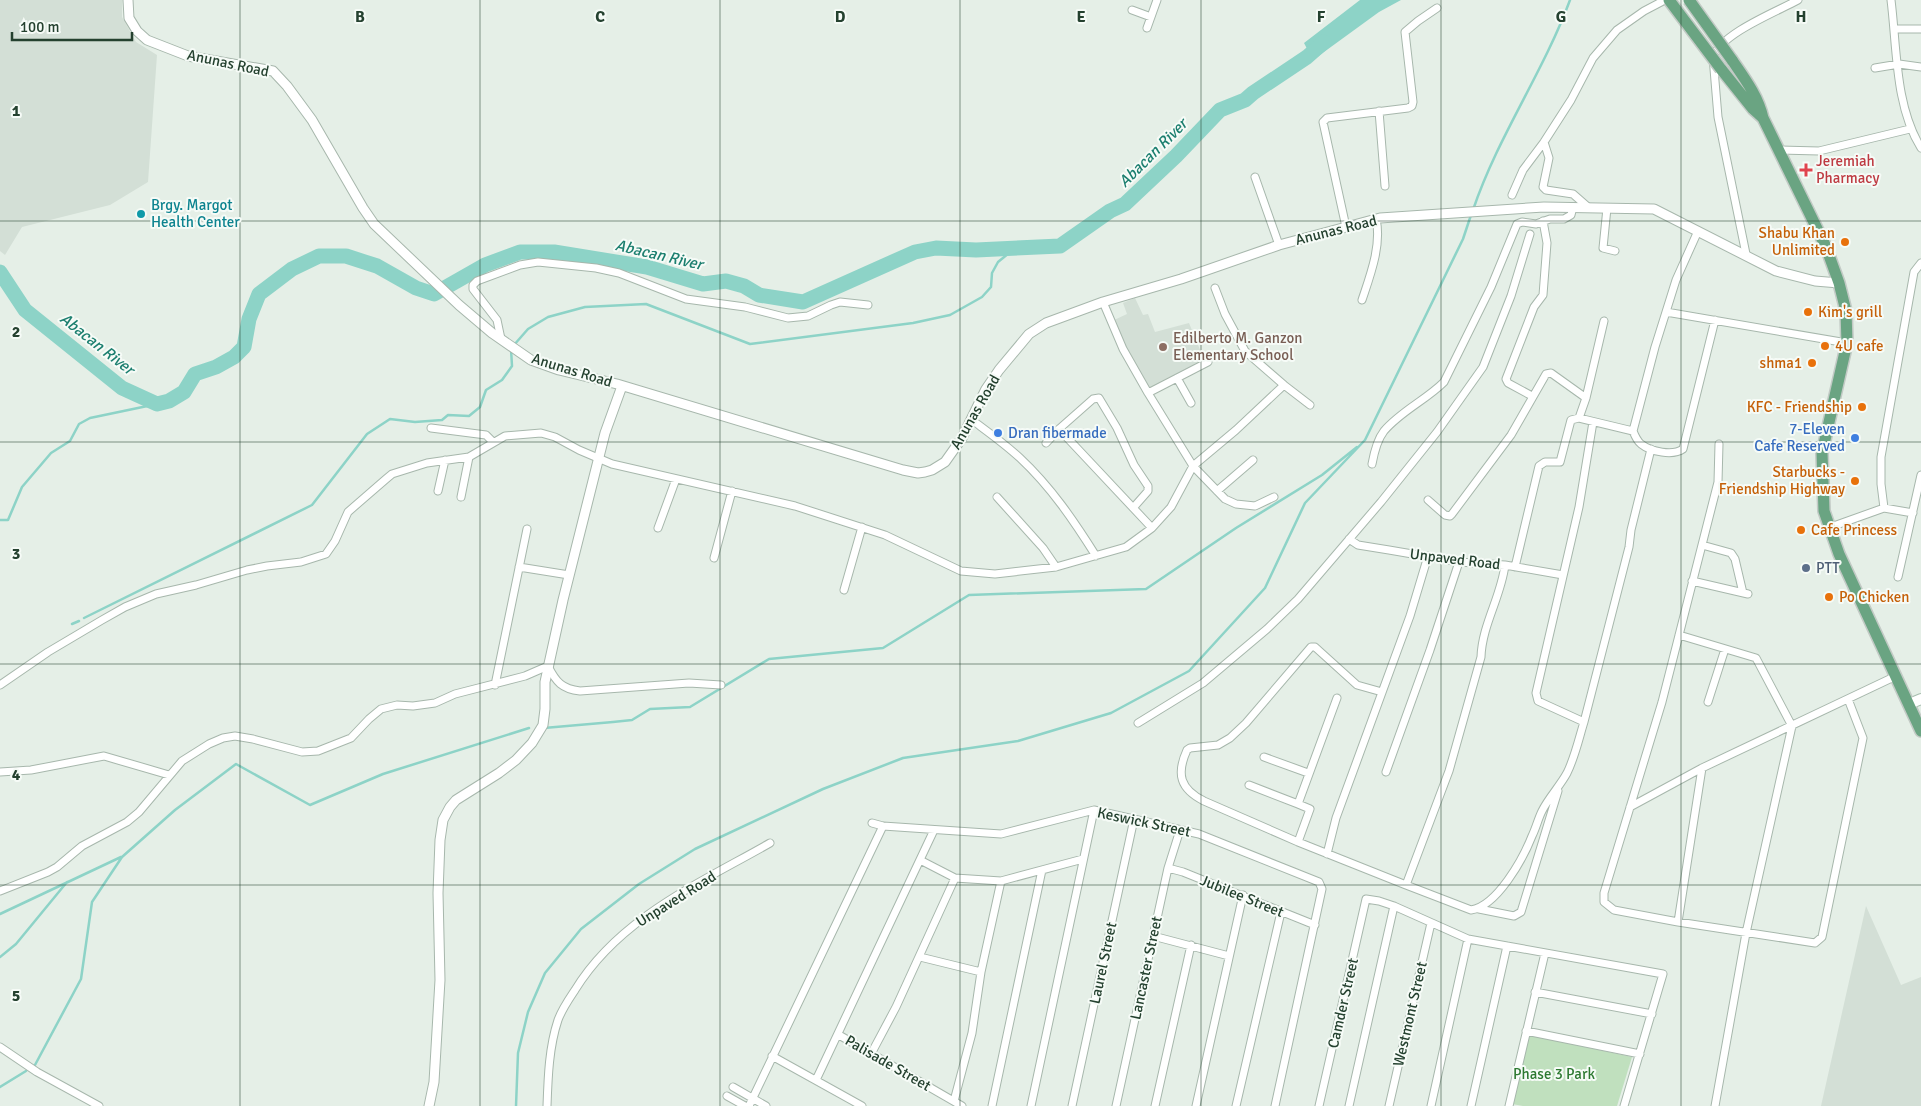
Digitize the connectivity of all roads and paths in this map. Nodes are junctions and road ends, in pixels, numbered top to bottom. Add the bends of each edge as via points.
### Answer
1 (128, 0) edge
2 (1156, 0) edge
3 (1665, 0) edge
4 (1669, 0) edge
5 (1689, 0) edge
6 (1798, 0) edge
7 (1891, 0) edge
8 (1437, 8) dead end
9 (1132, 10) dead end
10 (1151, 17) junction
11 (1147, 28) dead end
12 (1895, 29) junction
13 (1921, 29) edge
14 (1899, 64) junction
15 (1921, 67) edge
16 (1875, 68) dead end
17 (1379, 110) junction
18 (1763, 118) junction
19 (1910, 129) junction
20 (1544, 142) junction
21 (1921, 148) edge
22 (1780, 150) junction
23 (1255, 177) dead end
24 (1386, 186) dead end
25 (1512, 194) dead end
26 (1573, 208) junction
27 (1589, 208) junction
28 (1608, 208) junction
29 (1378, 219) junction
30 (1543, 221) junction
31 (1346, 227) junction
32 (1698, 231) junction
33 (1530, 234) dead end
34 (1279, 245) junction
35 (1615, 251) dead end
36 (1746, 254) junction
37 (1921, 263) edge
38 (1839, 283) junction
39 (1215, 288) dead end
40 (1362, 300) dead end
41 (1102, 302) junction
42 (868, 305) dead end
43 (1666, 312) junction
44 (1715, 320) junction
45 (1604, 321) dead end
46 (502, 340) junction
47 (1847, 343) junction
48 (1208, 362) dead end
49 (1177, 378) junction
50 (1284, 384) junction
51 (622, 386) junction
52 (1148, 393) junction
53 (1532, 396) junction
54 (1586, 398) junction
55 (1191, 403) dead end
56 (1310, 405) dead end
57 (1579, 418) junction
58 (972, 420) junction
59 (1594, 422) junction
60 (431, 428) dead end
61 (1059, 429) junction
62 (1633, 431) junction
63 (493, 442) junction
64 (1046, 443) dead end
65 (1719, 444) dead end
66 (1651, 449) junction
67 (469, 456) junction
68 (598, 458) junction
69 (444, 460) junction
70 (1254, 460) dead end
71 (1372, 464) dead end
72 (1193, 466) junction
73 (1921, 475) edge
74 (676, 479) junction
75 (438, 491) dead end
76 (732, 491) junction
77 (1217, 491) junction
78 (461, 497) dead end
79 (997, 497) dead end
80 (1274, 497) dead end
81 (1428, 500) dead end
82 (1133, 508) junction
83 (1884, 508) junction
84 (1913, 513) junction
85 (862, 527) junction
86 (658, 528) dead end
87 (1152, 528) junction
88 (1828, 528) junction
89 (527, 529) dead end
90 (1349, 538) junction
91 (1702, 545) junction
92 (1096, 556) junction
93 (1428, 556) junction
94 (714, 558) dead end
95 (1459, 562) junction
96 (1505, 565) junction
97 (1515, 566) junction
98 (520, 567) junction
99 (1056, 568) junction
100 (569, 575) junction
101 (1563, 575) junction
102 (1898, 577) dead end
103 (1692, 581) junction
104 (844, 590) dead end
105 (1679, 635) junction
106 (1725, 649) junction
107 (548, 666) junction
108 (1896, 676) junction
109 (0, 685) edge
110 (495, 685) junction
111 (722, 685) dead end
112 (1382, 692) junction
113 (1337, 698) dead end
114 (1848, 699) junction
115 (1921, 699) edge
116 (1708, 702) dead end
117 (1909, 704) junction
118 (1584, 722) junction
119 (1138, 723) dead end
120 (1792, 726) junction
121 (1921, 731) edge
122 (1264, 757) dead end
123 (1702, 768) junction
124 (0, 772) edge
125 (1386, 772) dead end
126 (1308, 774) junction
127 (170, 775) junction
128 (1249, 785) dead end
129 (1560, 786) junction
130 (1298, 804) junction
131 (1630, 807) junction
132 (1094, 810) junction
133 (1134, 819) junction
134 (872, 823) dead end
135 (883, 826) junction
136 (934, 830) junction
137 (1180, 830) junction
138 (1298, 842) junction
139 (770, 843) dead end
140 (1327, 854) junction
141 (1084, 859) junction
142 (920, 860) junction
143 (1168, 868) junction
144 (1042, 870) junction
145 (955, 878) junction
146 (1001, 881) junction
147 (1406, 885) junction
148 (0, 890) edge
149 (1243, 895) junction
150 (1394, 906) junction
151 (1479, 909) junction
152 (1281, 912) junction
153 (1678, 922) junction
154 (1431, 923) junction
155 (1315, 925) junction
156 (1746, 933) junction
157 (1153, 936) junction
158 (1468, 939) junction
159 (1191, 945) junction
160 (1508, 946) junction
161 (1545, 953) junction
162 (1229, 956) junction
163 (920, 957) junction
164 (980, 972) junction
165 (1535, 992) junction
166 (1652, 1014) junction
167 (1526, 1030) junction
168 (839, 1034) junction
169 (0, 1047) edge
170 (871, 1054) junction
171 (1640, 1054) junction
172 (772, 1056) junction
173 (816, 1080) junction
174 (733, 1087) dead end
175 (727, 1096) dead end
176 (752, 1098) junction
177 (954, 1101) junction
178 (99, 1106) edge
179 (430, 1106) edge
180 (547, 1106) edge
181 (747, 1106) edge
182 (766, 1106) edge
183 (862, 1106) edge
184 (962, 1106) edge
185 (992, 1106) edge
186 (1031, 1106) edge
187 (1072, 1106) edge
188 (1116, 1106) edge
189 (1155, 1106) edge
190 (1196, 1106) edge
191 (1236, 1106) edge
192 (1275, 1106) edge
193 (1320, 1106) edge
194 (1349, 1106) edge
195 (1389, 1106) edge
196 (1431, 1106) edge
197 (1471, 1106) edge
198 (1509, 1106) edge
199 (1624, 1106) edge
200 (1715, 1106) edge

1 - 46 street, Anunas Road via 130,18 147,40 200,59 273,72 312,120 368,216 381,232 459,305
2 - 10 street
3 - 20 street via 1617,30 1593,58
4 - 18 main road, bridge
5 - 18 main road, bridge via 1753,90
6 - 36 street via 1726,39 1713,57 1718,117
7 - 12 street
8 - 17 street via 1405,32 1412,106
9 - 10 street
10 - 11 street
12 - 13 street
12 - 14 street
14 - 15 street
14 - 16 street
14 - 19 street
17 - 24 street
17 - 31 street via 1327,118 1322,122
18 - 22 main road
19 - 21 street
19 - 22 street via 1819,150
20 - 25 street via 1523,170
20 - 27 street via 1549,158 1543,187 1573,194
22 - 38 main road
23 - 34 street
26 - 27 street, Anunas Road
26 - 29 street, Anunas Road
26 - 30 street via 1568,217
27 - 28 street, Anunas Road
28 - 32 street, Anunas Road via 1654,209
28 - 35 street via 1604,248
29 - 31 street, Anunas Road
29 - 40 street via 1377,242
30 - 53 street via 1547,244 1543,295 1534,307 1506,379
30 - 71 street via 1536,224 1520,222 1515,226 1490,287 1444,382 1384,432
31 - 34 street, Anunas Road
32 - 36 street, Anunas Road
32 - 43 street
33 - 90 street via 1511,296 1483,367 1437,432
34 - 41 street, Anunas Road
36 - 38 street, Anunas Road via 1776,271 1815,282
37 - 83 street via 1914,272 1881,457
38 - 47 main road via 1846,311
39 - 50 street via 1245,350
41 - 52 street
41 - 58 street, Anunas Road via 1055,319 1030,334 998,370
42 - 46 street via 840,302 808,316 788,318 745,306 686,298 619,273 538,262 520,265 473,285 497,320
43 - 44 street
43 - 62 street
44 - 47 street
44 - 66 street via 1683,449 1676,453
45 - 54 street
46 - 51 street, Anunas Road via 539,364
47 - 88 main road via 1822,453 1824,511
48 - 49 street
49 - 52 street
49 - 55 street
50 - 56 street
50 - 72 street
51 - 58 street, Anunas Road via 918,473 932,470 945,462
51 - 68 street
52 - 72 street
53 - 54 street via 1546,374 1551,373
53 - 81 street via 1511,435 1450,516
54 - 57 street
57 - 59 street
57 - 97 street via 1571,420 1560,462 1545,462 1539,466
58 - 92 street via 1035,474 1067,512
59 - 62 street
59 - 101 street
60 - 63 street via 486,435
61 - 64 street
61 - 82 street
61 - 82 street via 1093,399 1099,398 1148,486 1148,491
62 - 66 street via 1642,445
63 - 67 street
63 - 68 street via 513,435 541,433
65 - 91 street via 1718,482
66 - 118 street
67 - 69 street
67 - 78 street
68 - 74 street via 625,468
68 - 100 street
69 - 75 street
69 - 109 street via 392,474 380,482 348,512 326,554 301,562 247,570 152,596 48,652
70 - 77 street
72 - 77 street
72 - 87 street via 1171,507
73 - 84 street
74 - 76 street
74 - 86 street
76 - 85 street
76 - 94 street
77 - 80 street via 1226,499 1245,506 1255,506
79 - 99 street via 1043,548
82 - 87 street
83 - 84 street
83 - 88 street
84 - 102 street
85 - 99 street via 961,571 995,574
85 - 104 street
87 - 92 street via 1126,547
88 - 108 main road
89 - 98 street
90 - 93 street, Unpaved Road via 1358,545
90 - 119 street via 1267,629 1203,683
91 - 103 street
91 - 103 street via 1731,553 1746,593
92 - 99 street
93 - 95 street, Unpaved Road
93 - 112 street
95 - 96 street, Unpaved Road
95 - 125 street
96 - 97 street, Unpaved Road
96 - 147 street via 1449,772
97 - 101 street, Unpaved Road
98 - 100 street
98 - 110 street
100 - 107 street
101 - 118 street via 1536,693 1538,701
103 - 105 street
105 - 106 street
105 - 131 street
106 - 116 street
106 - 120 street via 1756,658
107 - 110 street
107 - 111 street via 556,682 580,691
107 - 179 street via 545,716 538,734 507,767 456,800 444,820 438,893 440,980
108 - 114 street
108 - 117 main road
110 - 127 street via 455,694 435,703 381,709 351,738 318,751 302,752 235,736 223,738 182,762
112 - 138 street via 1357,685 1315,647 1311,647 1230,738 1218,745 1187,750 1181,774 1191,793
112 - 140 street via 1336,818
113 - 126 street
114 - 120 street
114 - 156 street via 1864,738 1822,937 1816,943
115 - 117 main road
117 - 121 main road
118 - 129 street via 1571,765
120 - 123 street
120 - 156 street
122 - 126 street
123 - 131 street
123 - 153 street
124 - 127 street via 31,770 104,756
126 - 130 street
127 - 148 street via 127,822 82,846 52,869
128 - 130 street
129 - 151 street via 1542,811 1532,837 1509,877 1489,903
129 - 151 street via 1521,912 1514,916
130 - 138 street via 1310,809
131 - 153 street via 1604,902 1614,910
132 - 133 street, Keswick Street
132 - 136 street, Keswick Street via 1001,834
132 - 141 street
133 - 137 street, Keswick Street
133 - 187 street, Laurel Street
134 - 135 street, Keswick Street
135 - 136 street, Keswick Street
135 - 172 street
136 - 142 street
137 - 143 street, Lancaster Street
137 - 155 street, Keswick Street via 1199,834 1319,882 1322,889
138 - 140 street
139 - 180 street, Unpaved Road via 653,911 598,957 559,1018 552,1041
140 - 147 street
141 - 144 street
141 - 186 street
142 - 145 street
142 - 168 street
143 - 149 street, Jubilee Street
143 - 157 street, Lancaster Street
144 - 146 street
144 - 185 street
145 - 146 street
145 - 163 street
146 - 164 street
147 - 151 street via 1471,910
149 - 152 street, Jubilee Street
149 - 162 street
150 - 154 street
150 - 193 street, Camder Street via 1366,899
150 - 194 street
152 - 155 street, Jubilee Street
152 - 191 street
153 - 156 street
154 - 158 street
154 - 195 street, Westmont Street
155 - 192 street
156 - 200 street
157 - 159 street
157 - 188 street, Lancaster Street
158 - 160 street
158 - 196 street
159 - 162 street
159 - 189 street
160 - 161 street
160 - 197 street
161 - 165 street
161 - 166 street via 1663,974
162 - 190 street
163 - 164 street
163 - 170 street
164 - 177 street via 972,1033
165 - 166 street
165 - 167 street
166 - 171 street
167 - 171 street
167 - 198 street
168 - 170 street, Palisade Street
168 - 173 street
169 - 178 street via 37,1072
170 - 177 street, Palisade Street
171 - 199 street
172 - 173 street
172 - 176 street
173 - 183 street
174 - 176 street
175 - 181 street
176 - 181 street
176 - 182 street
177 - 184 street, Palisade Street

